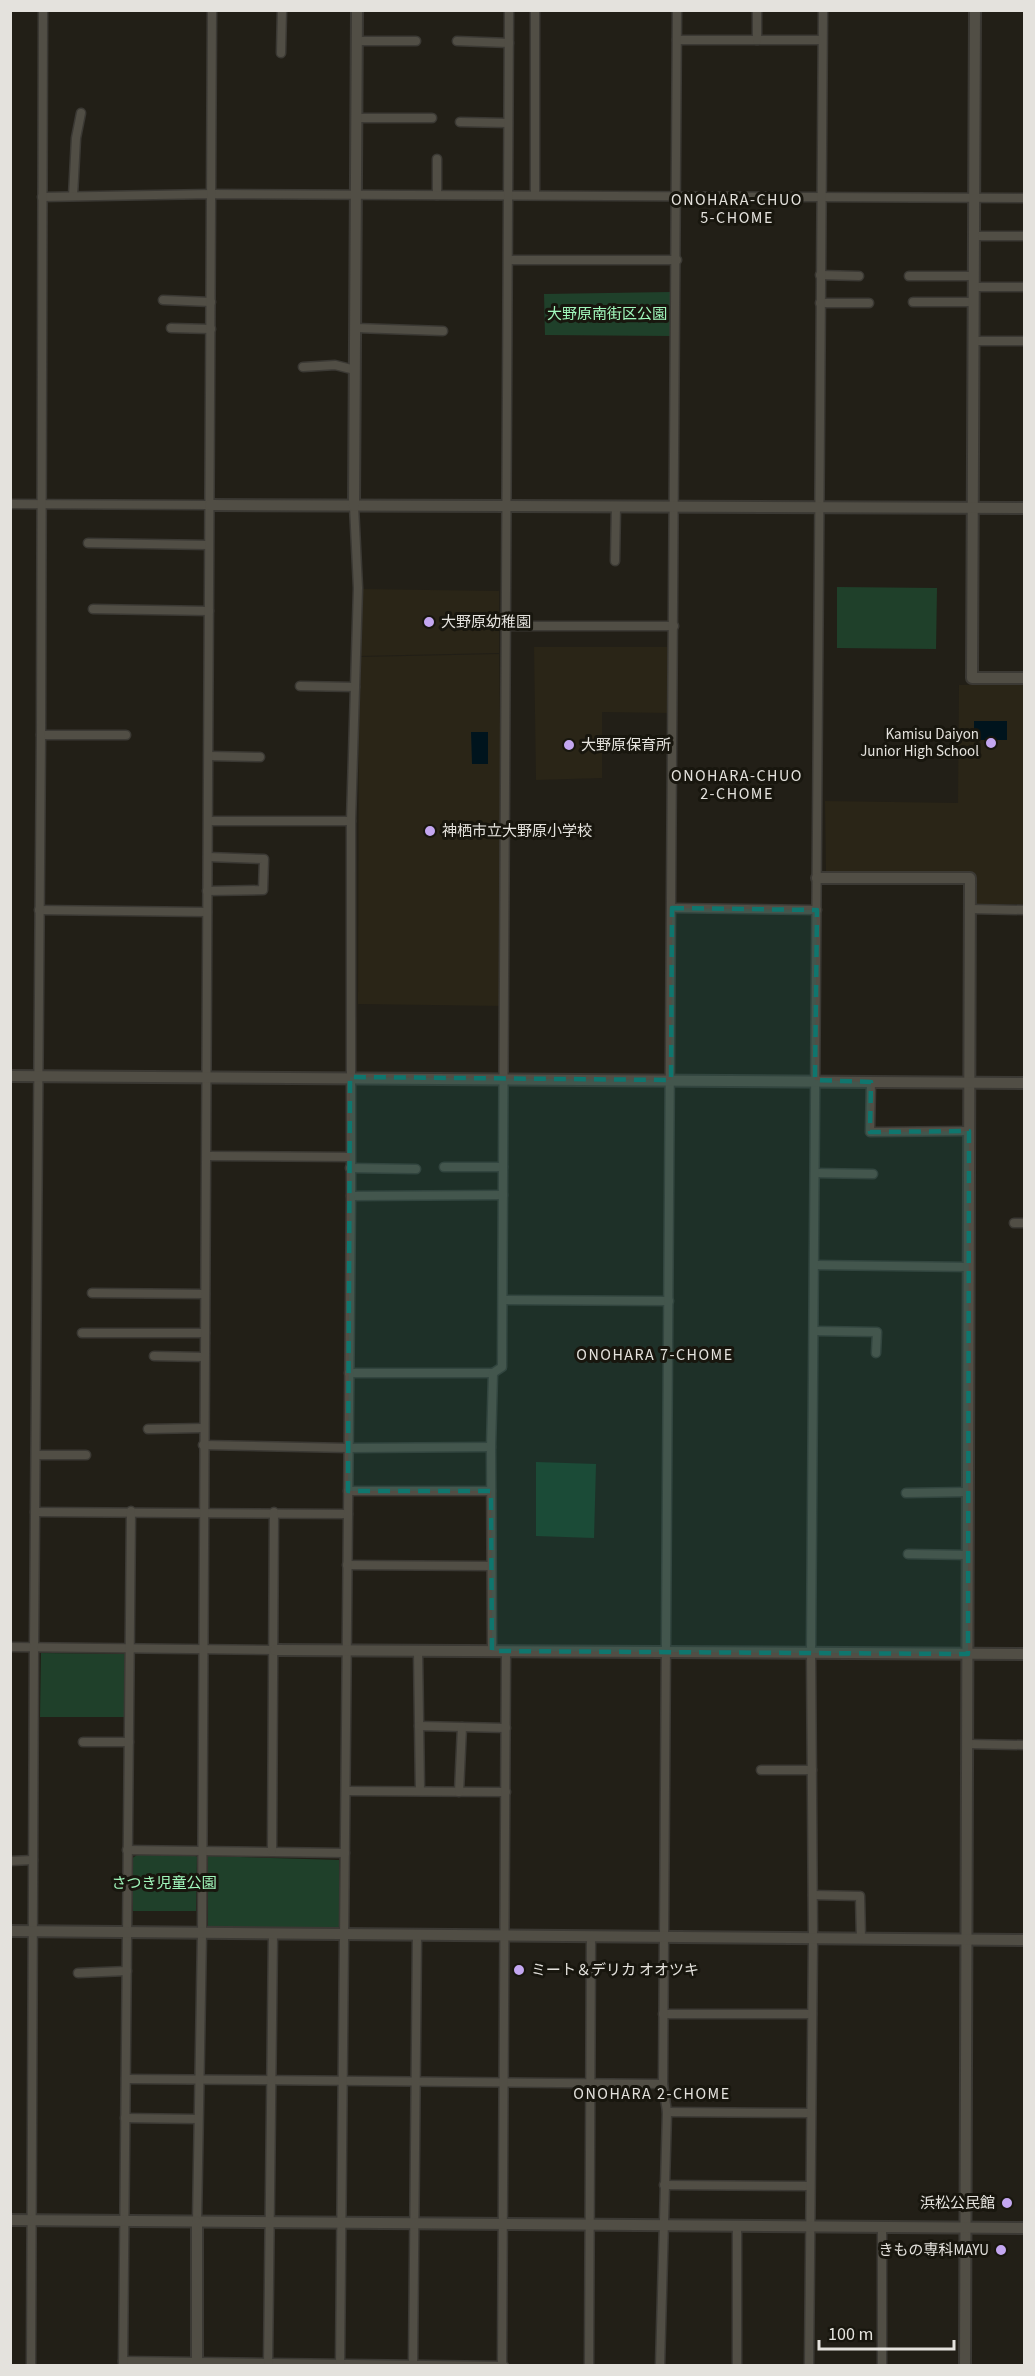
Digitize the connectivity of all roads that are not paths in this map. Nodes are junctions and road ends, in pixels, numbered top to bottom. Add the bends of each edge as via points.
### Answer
1 (43, 10) edge
2 (212, 10) edge
3 (282, 10) edge
4 (357, 10) edge
5 (509, 10) edge
6 (535, 10) edge
7 (677, 10) edge
8 (757, 10) edge
9 (823, 10) edge
10 (975, 10) edge
11 (416, 40) dead end
12 (677, 40) junction
13 (757, 40) junction
14 (822, 40) junction
15 (357, 41) junction
16 (457, 41) dead end
17 (509, 43) junction
18 (281, 52) dead end
19 (81, 113) dead end
20 (357, 118) junction
21 (432, 118) dead end
22 (460, 122) dead end
23 (508, 123) junction
24 (437, 159) dead end
25 (211, 194) junction
26 (356, 195) junction
27 (437, 195) junction
28 (508, 195) junction
29 (535, 195) junction
30 (73, 196) junction
31 (821, 196) junction
32 (42, 197) junction
33 (676, 197) junction
34 (974, 198) junction
35 (1024, 198) edge
36 (974, 236) junction
37 (1024, 236) edge
38 (509, 260) junction
39 (677, 260) junction
40 (820, 275) junction
41 (860, 276) dead end
42 (909, 276) dead end
43 (974, 282) junction
44 (1024, 287) edge
45 (163, 300) dead end
46 (211, 302) junction
47 (913, 302) dead end
48 (974, 302) junction
49 (820, 303) junction
50 (869, 303) dead end
51 (171, 328) dead end
52 (356, 328) junction
53 (211, 329) junction
54 (443, 332) dead end
55 (974, 341) junction
56 (1024, 341) edge
57 (303, 367) dead end
58 (355, 370) junction
59 (10, 504) edge
60 (42, 504) junction
61 (210, 505) junction
62 (354, 506) junction
63 (508, 506) junction
64 (616, 507) junction
65 (674, 507) junction
66 (819, 508) junction
67 (972, 508) junction
68 (1024, 508) edge
69 (88, 543) dead end
70 (208, 545) junction
71 (615, 561) dead end
72 (93, 609) dead end
73 (209, 611) junction
74 (507, 626) junction
75 (674, 626) junction
76 (1024, 678) edge
77 (300, 686) dead end
78 (355, 687) junction
79 (41, 735) junction
80 (126, 735) dead end
81 (209, 756) junction
82 (260, 757) dead end
83 (209, 821) junction
84 (351, 821) junction
85 (208, 857) junction
86 (817, 878) junction
87 (207, 891) junction
88 (672, 908) junction
89 (970, 909) junction
90 (39, 910) junction
91 (817, 910) junction
92 (1024, 910) edge
93 (207, 912) junction
94 (10, 1076) edge
95 (38, 1076) junction
96 (206, 1077) junction
97 (350, 1077) junction
98 (504, 1079) junction
99 (671, 1080) junction
100 (815, 1080) junction
101 (871, 1082) junction
102 (968, 1083) junction
103 (1024, 1083) edge
104 (969, 1131) junction
105 (207, 1156) junction
106 (350, 1157) junction
107 (444, 1167) dead end
108 (503, 1167) junction
109 (351, 1168) junction
110 (416, 1169) dead end
111 (815, 1173) junction
112 (873, 1174) dead end
113 (503, 1195) junction
114 (351, 1196) junction
115 (1014, 1223) dead end
116 (1024, 1223) edge
117 (815, 1265) junction
118 (969, 1267) junction
119 (92, 1293) dead end
120 (205, 1294) junction
121 (503, 1300) junction
122 (669, 1301) junction
123 (814, 1331) junction
124 (82, 1333) dead end
125 (205, 1333) junction
126 (876, 1353) dead end
127 (154, 1356) dead end
128 (204, 1357) junction
129 (349, 1373) junction
130 (493, 1373) junction
131 (203, 1428) junction
132 (148, 1429) dead end
133 (203, 1445) junction
134 (491, 1447) junction
135 (348, 1448) junction
136 (36, 1455) junction
137 (86, 1455) dead end
138 (348, 1491) junction
139 (491, 1491) junction
140 (966, 1492) junction
141 (906, 1493) dead end
142 (131, 1511) junction
143 (35, 1512) junction
144 (274, 1512) junction
145 (203, 1513) junction
146 (348, 1514) junction
147 (908, 1554) dead end
148 (967, 1555) junction
149 (347, 1565) junction
150 (491, 1566) junction
151 (10, 1647) edge
152 (33, 1647) junction
153 (130, 1648) junction
154 (203, 1650) junction
155 (274, 1650) junction
156 (347, 1650) junction
157 (418, 1651) junction
158 (492, 1651) junction
159 (507, 1651) junction
160 (667, 1651) junction
161 (811, 1652) junction
162 (968, 1654) junction
163 (1024, 1654) edge
164 (419, 1726) junction
165 (462, 1728) junction
166 (506, 1728) junction
167 (83, 1742) dead end
168 (129, 1742) junction
169 (968, 1744) junction
170 (1024, 1745) edge
171 (761, 1770) dead end
172 (812, 1770) junction
173 (346, 1791) junction
174 (420, 1791) junction
175 (459, 1792) junction
176 (506, 1792) junction
177 (128, 1850) junction
178 (202, 1850) junction
179 (272, 1851) junction
180 (345, 1853) junction
181 (33, 1860) junction
182 (10, 1861) edge
183 (813, 1895) junction
184 (10, 1931) edge
185 (33, 1932) junction
186 (127, 1933) junction
187 (202, 1933) junction
188 (273, 1934) junction
189 (344, 1935) junction
190 (417, 1936) junction
191 (505, 1936) junction
192 (591, 1937) junction
193 (664, 1937) junction
194 (813, 1939) junction
195 (861, 1939) junction
196 (967, 1940) junction
197 (1024, 1940) edge
198 (127, 1971) junction
199 (78, 1973) dead end
200 (663, 2014) junction
201 (812, 2014) junction
202 (126, 2079) junction
203 (198, 2080) junction
204 (344, 2081) junction
205 (416, 2081) junction
206 (504, 2081) junction
207 (271, 2082) junction
208 (591, 2083) junction
209 (663, 2084) junction
210 (667, 2112) junction
211 (811, 2113) junction
212 (125, 2118) junction
213 (198, 2118) junction
214 (664, 2185) junction
215 (810, 2186) junction
216 (10, 2220) edge
217 (32, 2220) junction
218 (124, 2221) junction
219 (197, 2222) junction
220 (270, 2222) junction
221 (341, 2222) junction
222 (416, 2223) junction
223 (502, 2223) junction
224 (590, 2224) junction
225 (662, 2226) junction
226 (737, 2226) junction
227 (882, 2226) junction
228 (966, 2226) junction
229 (810, 2228) junction
230 (1024, 2228) edge
231 (123, 2363) edge
232 (197, 2364) edge
233 (268, 2364) edge
234 (340, 2365) edge
235 (413, 2365) edge
236 (31, 2366) edge
237 (503, 2366) edge
238 (589, 2366) edge
239 (660, 2366) edge
240 (737, 2366) edge
241 (809, 2366) edge
242 (882, 2366) edge
243 (965, 2366) edge

1 - 32 street
2 - 25 street
3 - 18 street
4 - 15 street
5 - 17 street
6 - 29 street
7 - 12 street
8 - 13 street
9 - 14 street
10 - 34 street
11 - 15 street
12 - 13 street
12 - 33 street
13 - 14 street
14 - 31 street
15 - 20 street
16 - 17 street
17 - 23 street
19 - 30 street via 75,138
20 - 21 street
20 - 26 street
22 - 23 street
23 - 28 street
24 - 27 street
25 - 26 street
25 - 30 street
25 - 46 street
26 - 27 street
26 - 52 street
27 - 28 street
28 - 29 street
28 - 38 street
29 - 33 street
30 - 32 street
31 - 33 street
31 - 34 street
31 - 40 street
32 - 60 street
33 - 39 street
34 - 35 street
34 - 36 street
36 - 37 street
36 - 43 street
38 - 39 street
38 - 63 street
39 - 65 street
40 - 41 street
40 - 49 street
42 - 43 street
43 - 44 street
43 - 48 street
45 - 46 street
46 - 53 street
47 - 48 street
48 - 55 street
49 - 50 street
49 - 66 street
51 - 53 street
52 - 54 street
52 - 58 street
53 - 61 street
55 - 56 street
55 - 67 street
57 - 58 street via 335,365
58 - 62 street
59 - 60 street
60 - 61 street
60 - 79 street
61 - 62 street
61 - 70 street
62 - 63 street
62 - 78 street via 358,588
63 - 64 street
63 - 74 street
64 - 65 street
64 - 71 street
65 - 66 street
65 - 75 street
66 - 67 street
66 - 86 street
67 - 68 street
67 - 76 street via 972,678
69 - 70 street
70 - 73 street
72 - 73 street
73 - 81 street
74 - 75 street
74 - 98 street
75 - 88 street
77 - 78 street
78 - 84 street
79 - 80 street
79 - 90 street
81 - 82 street
81 - 83 street
83 - 84 street
83 - 85 street
84 - 97 street
85 - 87 street
85 - 87 street via 264,859 262,890
86 - 89 street via 970,879
86 - 91 street
87 - 93 street
88 - 91 street
88 - 99 street
89 - 92 street
89 - 102 street
90 - 93 street
90 - 95 street
91 - 100 street
93 - 96 street
94 - 95 street
95 - 96 street
95 - 136 street
96 - 97 street
96 - 105 street
97 - 98 street
97 - 106 street
98 - 99 street
98 - 108 street
99 - 100 street
99 - 122 street
100 - 101 street
100 - 111 street
101 - 102 street
101 - 104 street via 870,1132
102 - 103 street
102 - 104 street
104 - 118 street
105 - 106 street
105 - 120 street
106 - 109 street
107 - 108 street
108 - 113 street
109 - 110 street
109 - 114 street
111 - 112 street
111 - 117 street
113 - 114 street
113 - 121 street
114 - 129 street
115 - 116 street
117 - 118 street
117 - 123 street
118 - 140 street
119 - 120 street
120 - 125 street
121 - 122 street
121 - 130 street via 502,1367
122 - 160 street
123 - 126 street via 877,1332
123 - 161 street
124 - 125 street
125 - 128 street
127 - 128 street
128 - 131 street
129 - 130 street
129 - 135 street
130 - 134 street
131 - 132 street
131 - 133 street
133 - 135 street
133 - 145 street
134 - 135 street
134 - 139 street
135 - 138 street
136 - 137 street
136 - 143 street
138 - 139 street
138 - 146 street
139 - 150 street
140 - 141 street
140 - 148 street
142 - 143 street
142 - 145 street
142 - 153 street
143 - 152 street
144 - 145 street
144 - 146 street
144 - 155 street
145 - 154 street
146 - 149 street
147 - 148 street
148 - 162 street
149 - 150 street
149 - 156 street
150 - 158 street
151 - 152 street
152 - 153 street
152 - 181 street
153 - 154 street
153 - 168 street
154 - 155 street
154 - 178 street
155 - 156 street
155 - 179 street
156 - 157 street
156 - 173 street
157 - 158 street
157 - 164 street
158 - 159 street
159 - 160 street
159 - 166 street
160 - 161 street
160 - 193 street
161 - 162 street
161 - 172 street
162 - 163 street
162 - 169 street
164 - 165 street
164 - 174 street
165 - 166 street
165 - 175 street
166 - 176 street
167 - 168 street
168 - 177 street
169 - 170 street
169 - 196 street
171 - 172 street
172 - 183 street
173 - 174 street
173 - 180 street
174 - 175 street
175 - 176 street
176 - 191 street
177 - 178 street
177 - 186 street
178 - 179 street
178 - 187 street
179 - 180 street
180 - 189 street
181 - 182 street
181 - 185 street
183 - 194 street
183 - 195 street via 860,1896
184 - 185 street
185 - 186 street
185 - 217 street
186 - 187 street
186 - 198 street
187 - 188 street
187 - 203 street
188 - 189 street
188 - 207 street
189 - 190 street
189 - 204 street
190 - 191 street
190 - 205 street
191 - 192 street
191 - 206 street
192 - 193 street
192 - 208 street
193 - 194 street
193 - 200 street
194 - 195 street
194 - 201 street
195 - 196 street
196 - 197 street
196 - 228 street
198 - 199 street
198 - 202 street
200 - 201 street
200 - 209 street
201 - 211 street
202 - 203 street
202 - 212 street
203 - 207 street
203 - 213 street
204 - 205 street
204 - 207 street
204 - 221 street
205 - 206 street
205 - 222 street
206 - 208 street
206 - 223 street
207 - 220 street
208 - 209 street
208 - 224 street
209 - 210 street
210 - 211 street
210 - 214 street
211 - 215 street
212 - 213 street
212 - 218 street
213 - 219 street
214 - 215 street
214 - 225 street
215 - 229 street
216 - 217 street
217 - 218 street
217 - 236 street
218 - 219 street
218 - 231 street
219 - 220 street
219 - 232 street
220 - 221 street
220 - 233 street
221 - 222 street
221 - 234 street
222 - 223 street
222 - 235 street
223 - 224 street
223 - 237 street
224 - 225 street
224 - 238 street
225 - 226 street
225 - 239 street
226 - 229 street
226 - 240 street
227 - 228 street
227 - 229 street
227 - 242 street
228 - 230 street
228 - 243 street
229 - 241 street
231 - 232 street
232 - 233 street
233 - 234 street
234 - 235 street
235 - 237 street

